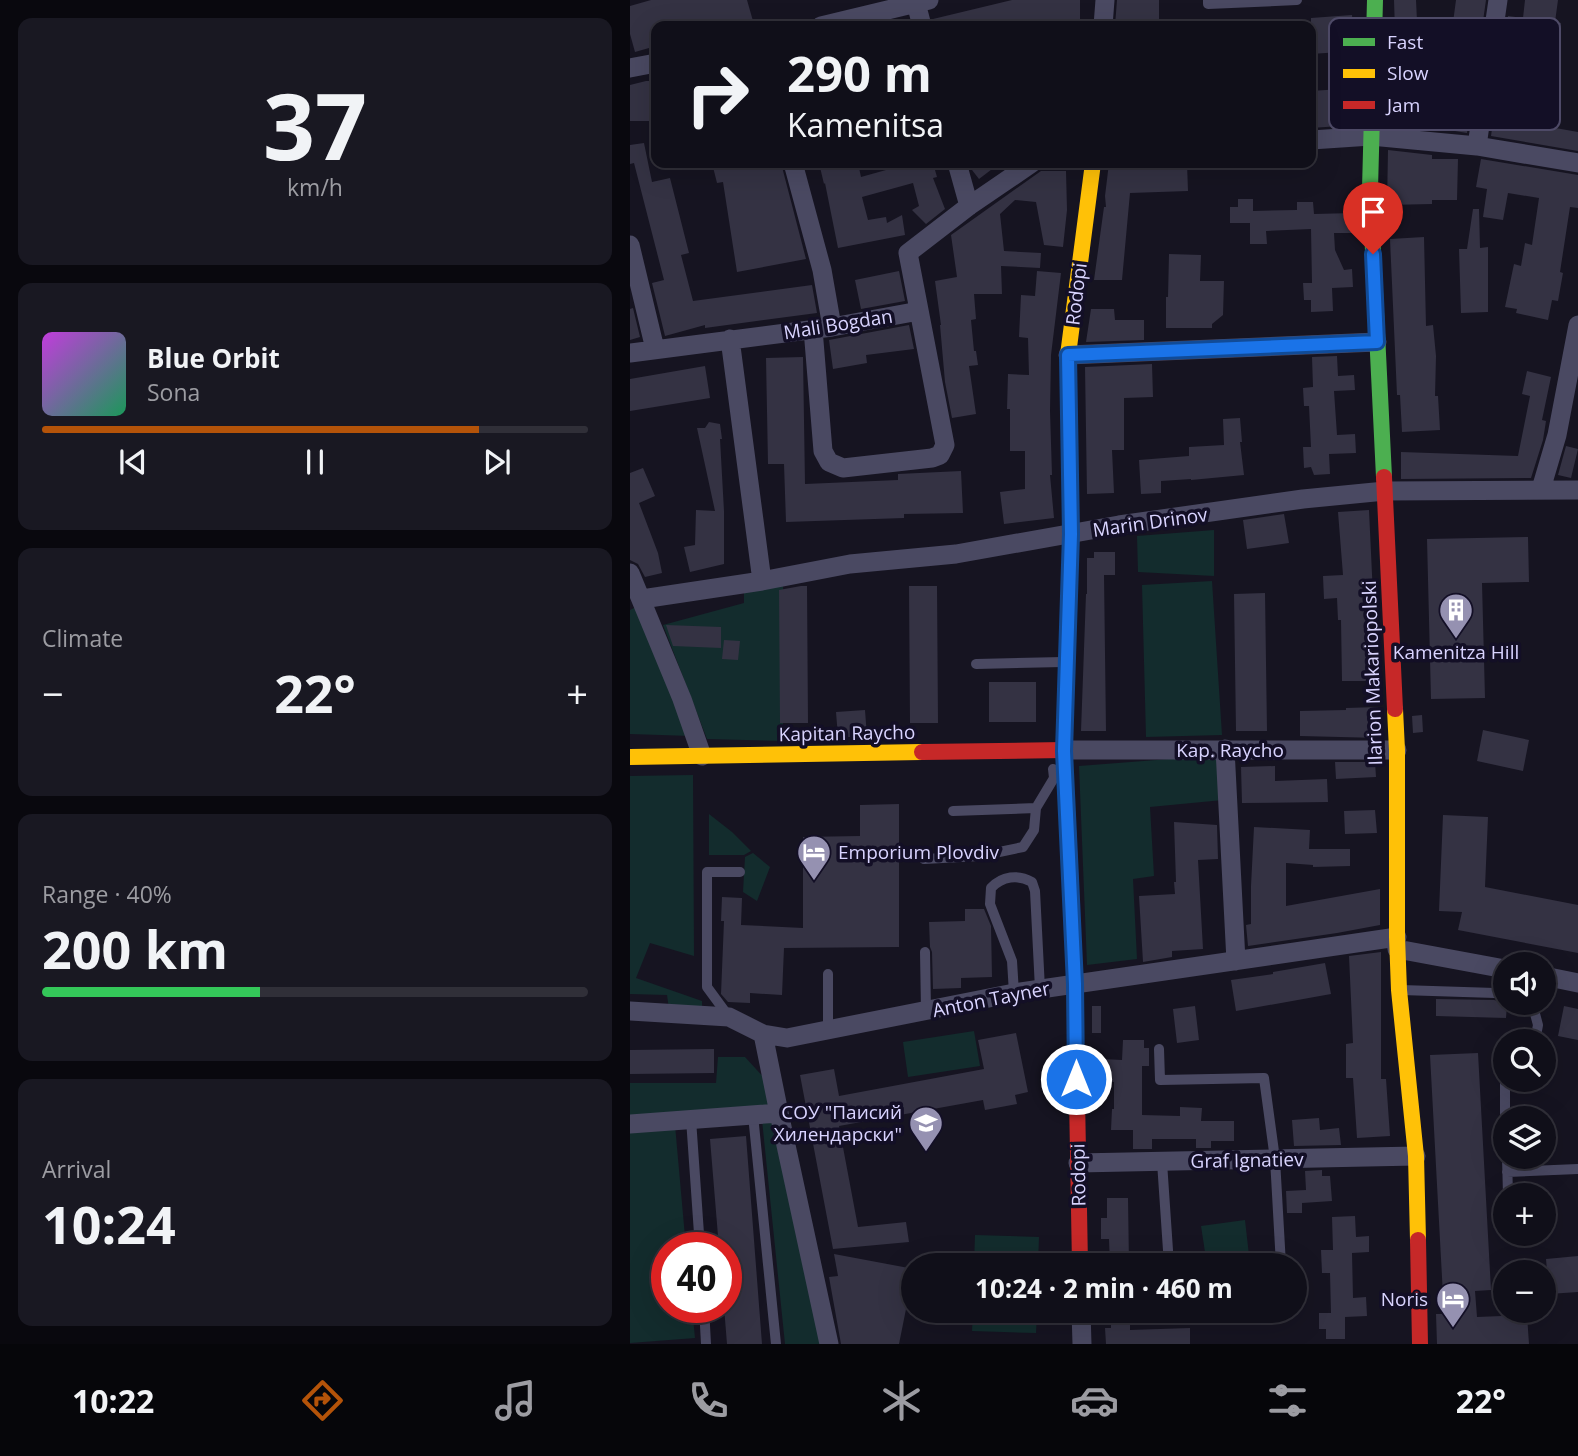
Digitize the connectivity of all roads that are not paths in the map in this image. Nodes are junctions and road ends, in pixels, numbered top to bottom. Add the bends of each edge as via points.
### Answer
1 (1105, 0) edge
2 (1208, 0) edge
3 (1297, 0) edge
4 (1375, 0) edge
5 (1498, 0) edge
6 (922, 2) edge
7 (1374, 18) edge
8 (1495, 18) edge
9 (842, 21) edge
10 (922, 21) edge
11 (1103, 21) edge
12 (651, 64) edge
13 (630, 68) edge
14 (1371, 130) edge
15 (1479, 130) edge
16 (1371, 136) junction
17 (1316, 139) edge
18 (1477, 146) junction
19 (1578, 163) edge
20 (794, 168) edge
21 (958, 168) edge
22 (1025, 168) edge
23 (1092, 168) edge
24 (969, 206) junction
25 (630, 245) edge
26 (919, 312) junction
27 (1578, 326) edge
28 (823, 328) junction
29 (730, 339) junction
30 (1377, 342) junction
31 (655, 349) junction
32 (630, 353) edge
33 (1068, 355) junction
34 (1541, 489) junction
35 (1578, 490) edge
36 (1385, 491) junction
37 (1071, 534) junction
38 (630, 573) edge
39 (762, 581) junction
40 (642, 599) junction
41 (1066, 662) junction
42 (976, 664) dead end
43 (1225, 750) junction
44 (1397, 750) junction
45 (1058, 751) junction
46 (702, 756) junction
47 (630, 757) edge
48 (1036, 808) junction
49 (953, 811) dead end
50 (924, 859) dead end
51 (740, 872) dead end
52 (1397, 943) junction
53 (925, 952) dead end
54 (1236, 961) junction
55 (1493, 966) edge
56 (828, 974) dead end
57 (1556, 978) edge
58 (1578, 983) edge
59 (1075, 984) junction
60 (1040, 989) junction
61 (1399, 990) junction
62 (1014, 993) junction
63 (1493, 993) edge
64 (630, 1011) edge
65 (926, 1011) junction
66 (729, 1017) junction
67 (828, 1031) junction
68 (763, 1034) junction
69 (1159, 1049) dead end
70 (779, 1113) junction
71 (753, 1115) junction
72 (691, 1119) junction
73 (630, 1124) edge
74 (1416, 1156) junction
75 (1275, 1159) junction
76 (1162, 1161) junction
77 (1078, 1163) junction
78 (1578, 1169) edge
79 (1507, 1172) joint
80 (1507, 1183) edge
81 (699, 1232) edge
82 (1080, 1253) edge
83 (1168, 1253) edge
84 (1280, 1253) edge
85 (705, 1323) edge
86 (1081, 1323) edge
87 (706, 1344) edge
88 (776, 1344) edge
89 (830, 1344) edge
90 (1082, 1344) edge
91 (1420, 1344) edge

1 - 11 street
2 - 3 lane via 1208,4
4 - 7 street, Ilarion Makariopolski
5 - 8 street
6 - 9 street
6 - 10 street
12 - 13 street
14 - 16 street, Ilarion Makariopolski
15 - 18 street
16 - 17 street
16 - 18 street
16 - 30 street, Ilarion Makariopolski
18 - 19 street
20 - 28 street via 822,270
21 - 24 street
22 - 24 street, Mali Bogdan
23 - 33 street, Rodopi
24 - 26 street, Mali Bogdan via 908,253
25 - 31 street
26 - 28 street, Mali Bogdan
26 - 28 street via 945,445 940,455 932,458 843,468 829,462 822,451
27 - 34 street via 1557,435
28 - 29 street, Mali Bogdan
29 - 31 street, Mali Bogdan
29 - 39 street
30 - 33 street
30 - 36 street, Ilarion Makariopolski
31 - 32 street, Mali Bogdan
33 - 37 street, Rodopi
34 - 35 street, Marin Drinov
34 - 36 street, Marin Drinov
36 - 37 street, Marin Drinov
36 - 44 street, Ilarion Makariopolski
37 - 39 street, Marin Drinov via 956,554 850,564
37 - 41 street, Rodopi
38 - 40 street
39 - 40 street, Marin Drinov
40 - 46 street
41 - 42 lane
41 - 45 street, Rodopi
43 - 44 street, Kap. Raycho
43 - 45 street, Kap. Raycho
43 - 54 street
44 - 52 street, Ilarion Makariopolski
45 - 46 street, Kapitan Raycho
45 - 48 lane via 1054,778
45 - 59 street, Rodopi
46 - 47 street, Kapitan Raycho
48 - 49 lane
48 - 50 lane via 1034,830 1023,847 980,856
51 - 66 lane via 707,872 707,987
52 - 54 street, Anton Tayner
52 - 55 street, Anton Tayner
52 - 61 street, Ilarion Makariopolski
53 - 65 lane
54 - 59 street, Anton Tayner
56 - 67 lane
57 - 58 street
59 - 60 street, Anton Tayner
59 - 77 street, Rodopi
60 - 62 street, Anton Tayner
60 - 62 lane via 1035,891 1026,878 1009,877 991,888 990,904 1012,961
61 - 63 lane
61 - 74 street, Ilarion Makariopolski
62 - 65 street, Anton Tayner
64 - 66 street, Anton Tayner
65 - 67 street, Anton Tayner
66 - 68 street, Anton Tayner
67 - 68 street, Anton Tayner via 787,1038
68 - 70 street
69 - 75 lane via 1160,1080 1264,1079
70 - 71 street
70 - 89 street
71 - 72 street
71 - 88 lane
72 - 73 street
72 - 81 lane
74 - 75 street, Graf Ignatiev
74 - 91 street, Ilarion Makariopolski
75 - 76 street, Graf Ignatiev
75 - 84 lane
76 - 77 street, Graf Ignatiev
76 - 83 lane
77 - 82 street, Rodopi
78 - 79 lane
79 - 80 lane
85 - 87 lane
86 - 90 street

